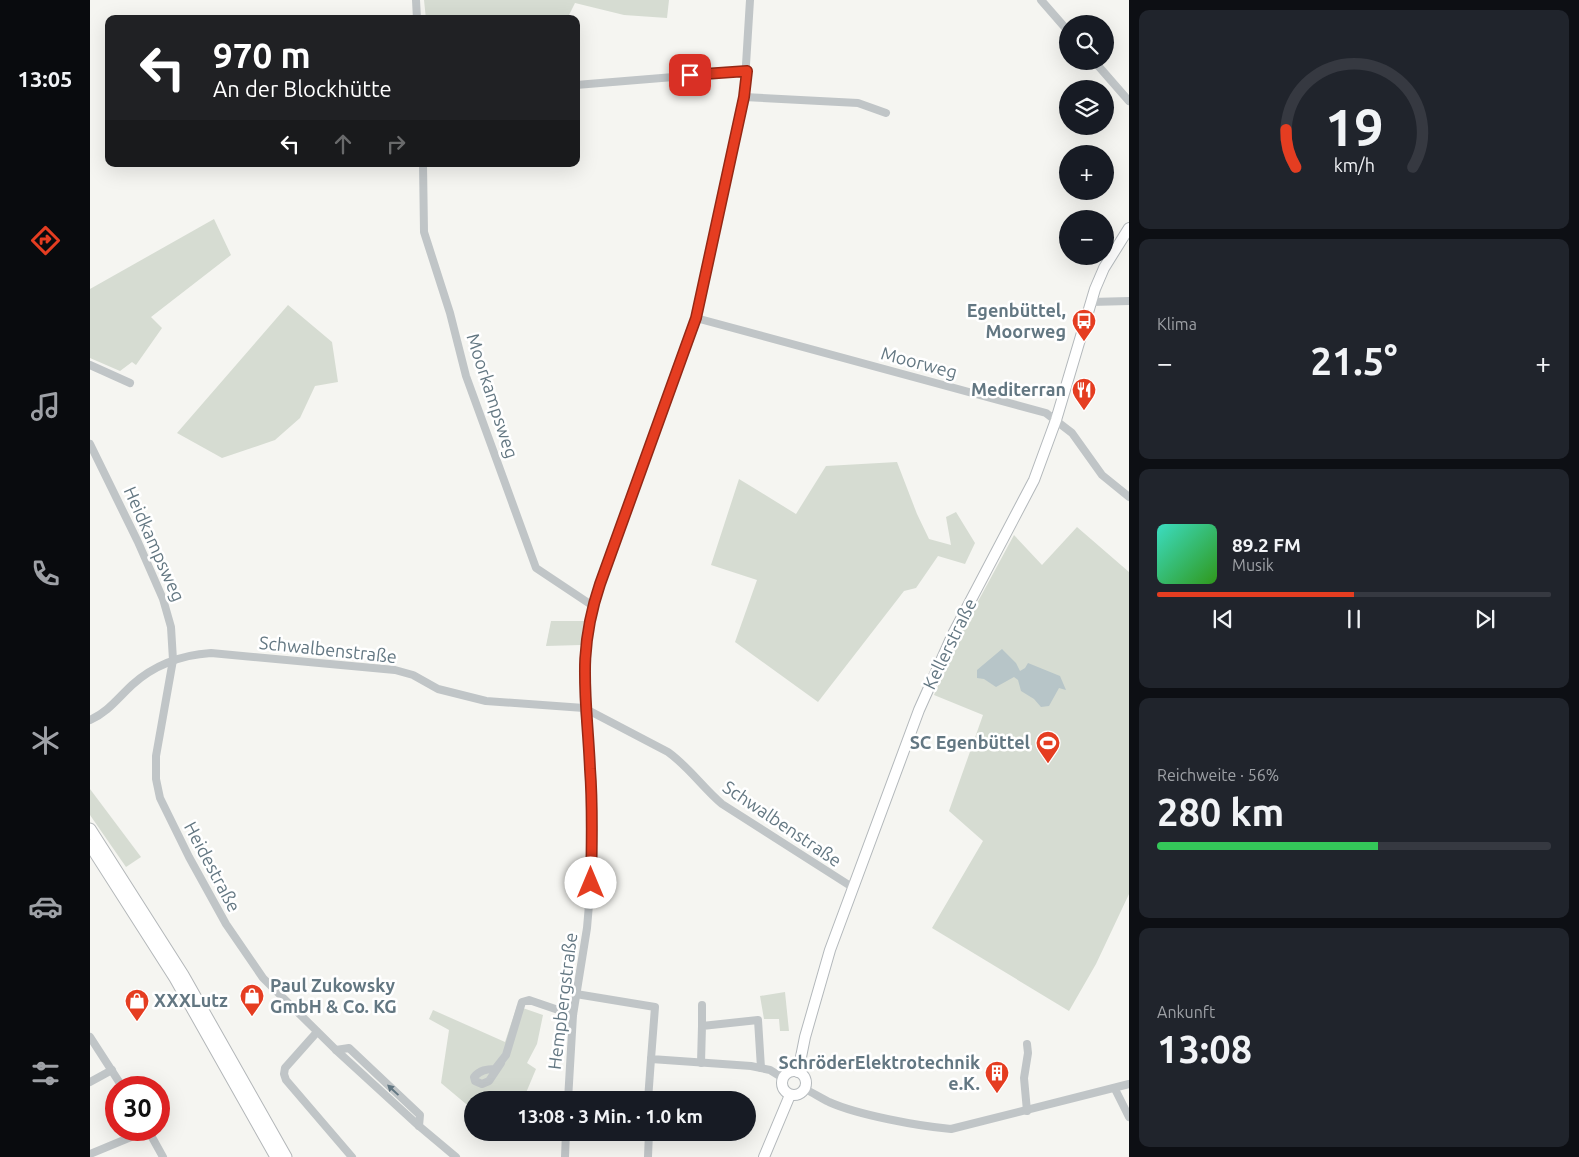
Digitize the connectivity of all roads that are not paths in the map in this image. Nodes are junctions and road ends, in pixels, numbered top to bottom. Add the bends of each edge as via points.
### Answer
1 (416, 0) edge
2 (750, 0) edge
3 (1041, 0) edge
4 (417, 15) edge
5 (1059, 21) edge
6 (1102, 70) edge
7 (747, 71) junction
8 (580, 85) edge
9 (744, 97) junction
10 (1129, 101) edge
11 (886, 113) dead end
12 (423, 167) edge
13 (1129, 229) edge
14 (1129, 301) edge
15 (1091, 302) junction
16 (696, 318) junction
17 (90, 365) edge
18 (130, 383) dead end
19 (1056, 420) junction
20 (90, 444) edge
21 (1129, 497) edge
22 (593, 606) junction
23 (173, 660) junction
24 (584, 708) junction
25 (90, 720) edge
26 (90, 829) edge
27 (90, 845) edge
28 (852, 887) junction
29 (576, 994) junction
30 (702, 1005) dead end
31 (573, 1015) junction
32 (702, 1026) junction
33 (317, 1032) junction
34 (90, 1037) edge
35 (1028, 1044) dead end
36 (651, 1058) junction
37 (501, 1063) dead end
38 (701, 1063) junction
39 (762, 1068) junction
40 (112, 1070) junction
41 (798, 1072) junction
42 (116, 1076) edge
43 (783, 1078) junction
44 (90, 1082) edge
45 (1129, 1084) edge
46 (805, 1088) junction
47 (1115, 1089) junction
48 (569, 1091) edge
49 (649, 1091) edge
50 (790, 1095) junction
51 (1027, 1111) junction
52 (1129, 1117) edge
53 (122, 1141) edge
54 (154, 1141) edge
55 (566, 1141) edge
56 (649, 1141) edge
57 (92, 1154) edge
58 (163, 1157) edge
59 (276, 1157) edge
60 (286, 1157) edge
61 (352, 1157) edge
62 (456, 1157) edge
63 (565, 1157) edge
64 (648, 1157) edge
65 (764, 1157) edge

1 - 4 street
2 - 7 street, Hempbergstraße
3 - 5 street
6 - 10 street
7 - 8 street
7 - 9 street, Hempbergstraße
9 - 11 street via 858,103
9 - 16 street, Hempbergstraße
12 - 22 street, Moorkampsweg via 424,232 466,376 536,568
13 - 15 main road, Kellerstraße via 1104,268
14 - 15 street
15 - 19 main road, Kellerstraße
16 - 19 street, Moorweg via 1046,413
16 - 22 street, Hempbergstraße
17 - 18 street
19 - 21 street, Moorweg via 1072,433 1102,475
19 - 28 main road, Kellerstraße via 1021,508 925,693
20 - 23 street, Heidkampsweg via 163,599 171,627
22 - 24 street, Hempbergstraße via 584,650
23 - 24 street, Schwalbenstraße via 211,653 395,670 413,675 438,689 486,702
23 - 25 street, Schwalbenstraße via 144,675 105,712
23 - 33 street, Heidestraße via 156,756 160,798 189,858 251,963
24 - 28 street, Schwalbenstraße via 668,752 681,761 722,804
24 - 29 street, Hempbergstraße via 591,771 591,881
26 - 60 highway via 188,983
27 - 59 highway via 184,995
28 - 41 main road, Kellerstraße via 830,950
29 - 31 street, Hempbergstraße
29 - 36 street via 655,1007
30 - 32 street
31 - 37 street via 529,1000 522,1002
31 - 48 street, Hempbergstraße
32 - 38 street
32 - 39 street via 758,1020
33 - 61 street via 285,1068 284,1074
33 - 62 street, Heidestraße via 336,1050 349,1048 420,1115 419,1126
34 - 40 street
35 - 51 street via 1024,1078
36 - 38 street
36 - 49 street
38 - 39 street
39 - 43 street
40 - 42 street
40 - 44 street
41 - 43 main road via 790,1072
41 - 46 main road via 804,1077
43 - 50 main road via 782,1084
45 - 47 street
46 - 50 main road via 799,1094
46 - 51 street via 830,1102 935,1128 951,1129
47 - 51 street
47 - 52 street
50 - 65 main road
53 - 57 street
54 - 58 street
55 - 63 street
56 - 64 street

